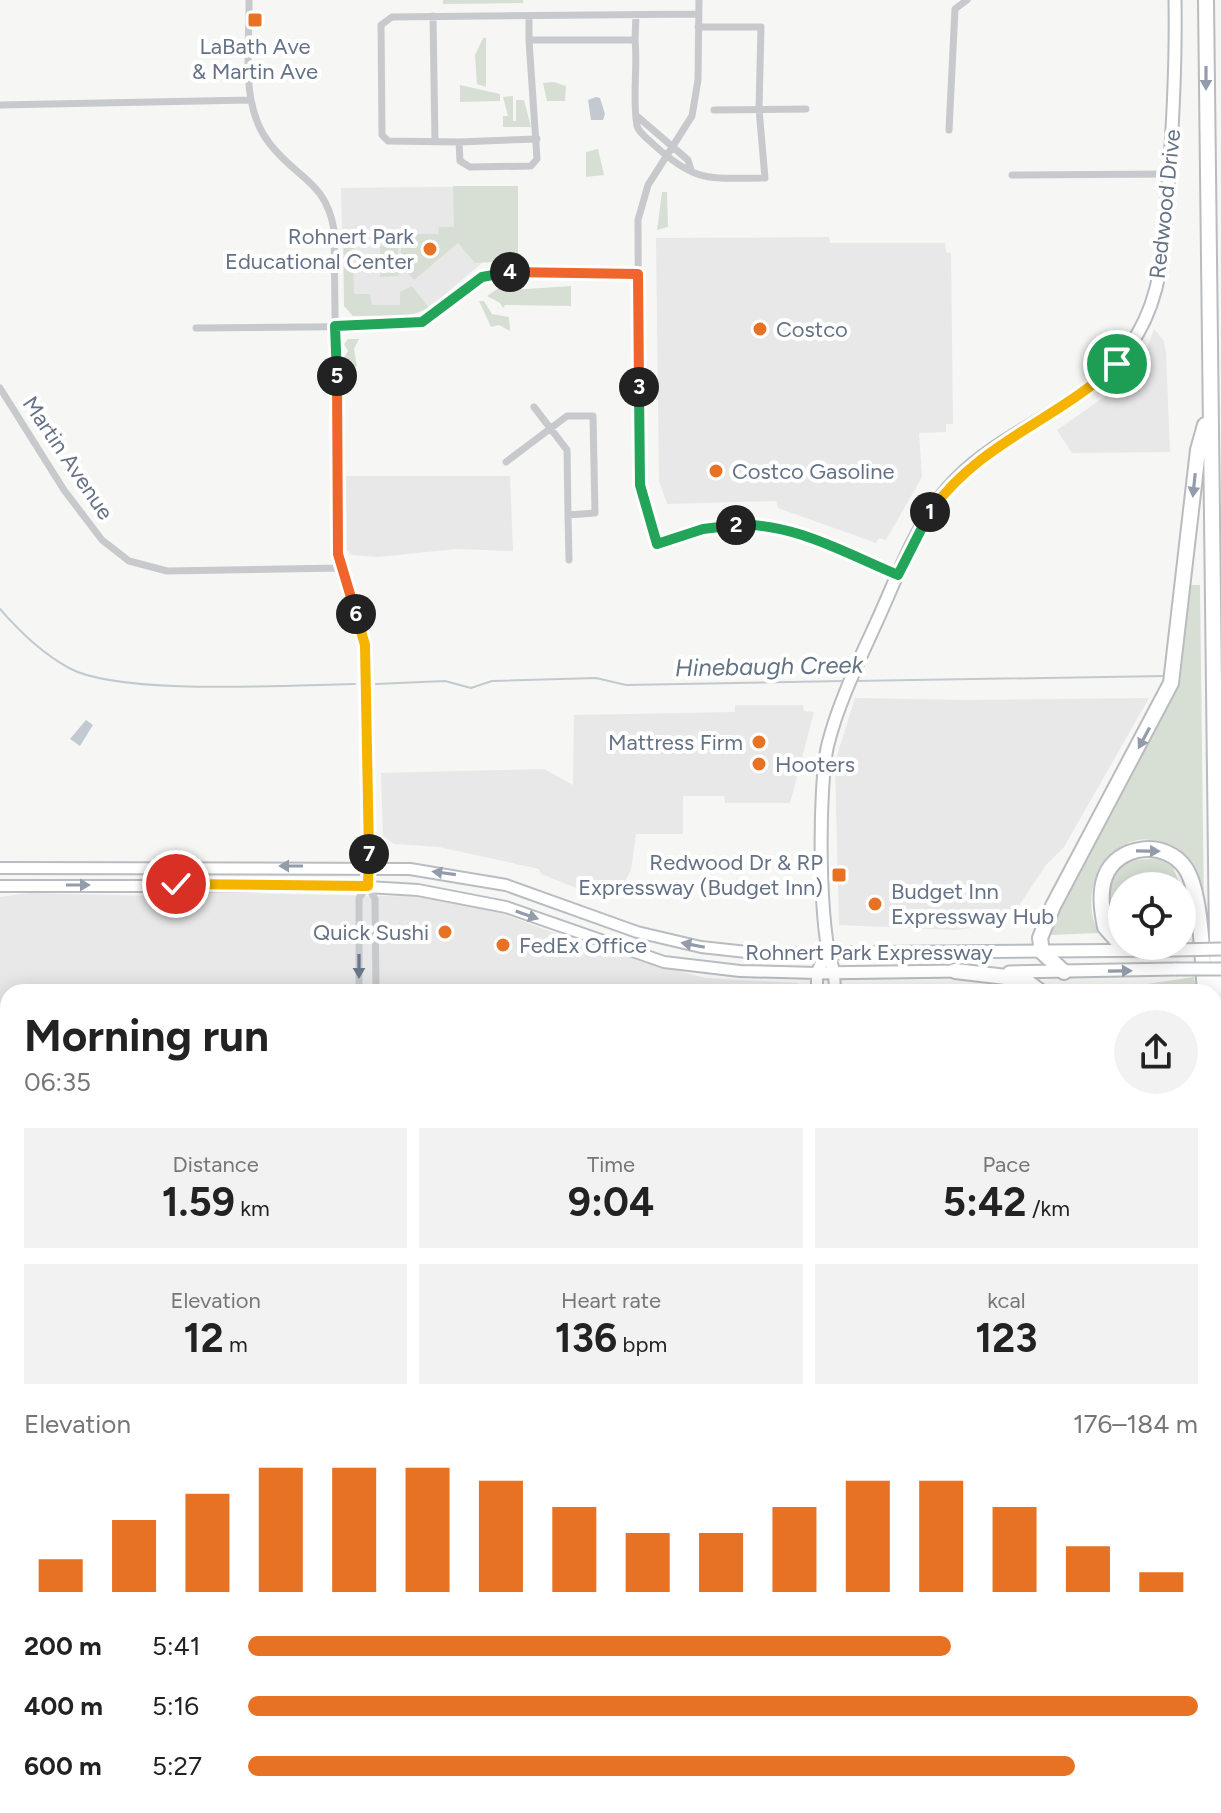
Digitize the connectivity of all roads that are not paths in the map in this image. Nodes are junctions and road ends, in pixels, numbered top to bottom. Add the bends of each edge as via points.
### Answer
1 (249, 0) edge
2 (699, 0) edge
3 (967, 0) edge
4 (1175, 0) edge
5 (1206, 0) edge
6 (699, 14) junction
7 (636, 15) junction
8 (433, 16) junction
9 (529, 16) junction
10 (698, 27) junction
11 (529, 40) junction
12 (635, 40) junction
13 (251, 100) junction
14 (0, 105) edge
15 (759, 109) junction
16 (806, 109) dead end
17 (714, 110) dead end
18 (638, 117) junction
19 (949, 130) dead end
20 (537, 139) junction
21 (435, 142) junction
22 (459, 142) junction
23 (673, 146) junction
24 (665, 154) junction
25 (691, 170) junction
26 (1169, 174) junction
27 (1012, 175) dead end
28 (638, 274) junction
29 (335, 326) junction
30 (196, 328) dead end
31 (0, 388) edge
32 (534, 407) dead end
33 (1210, 410) junction
34 (551, 428) junction
35 (506, 462) dead end
36 (568, 515) junction
37 (569, 560) dead end
38 (341, 568) junction
39 (898, 575) junction
40 (369, 867) junction
41 (0, 868) edge
42 (14, 868) junction
43 (1109, 872) edge
44 (1186, 872) edge
45 (1108, 873) edge
46 (12, 885) junction
47 (0, 886) edge
48 (368, 886) junction
49 (1196, 916) edge
50 (595, 918) junction
51 (1108, 930) edge
52 (589, 936) junction
53 (1108, 949) edge
54 (1221, 949) edge
55 (1196, 950) edge
56 (1042, 952) junction
57 (826, 953) junction
58 (1221, 969) edge
59 (834, 971) junction
60 (955, 971) junction
61 (1064, 972) junction
62 (817, 973) junction
63 (359, 984) edge
64 (376, 984) edge
65 (817, 984) edge
66 (835, 984) edge
67 (1030, 984) edge
68 (1204, 984) edge
69 (1217, 984) edge

1 - 13 street
2 - 6 street
3 - 19 street via 955,9
4 - 26 main road, Redwood Drive
5 -> 33 highway
6 - 7 street
6 - 10 street
7 - 9 street
7 - 12 street
8 - 9 street
8 - 21 street
8 - 21 street via 392,17 381,25 382,135 388,141
9 - 11 street
10 - 15 street via 761,27
10 - 23 street via 694,106
11 - 12 street
11 - 20 street
12 - 18 street
13 - 14 street
13 - 29 street via 270,145 315,184 331,212
15 - 16 street
15 - 17 street
15 - 25 street via 765,178 701,178
18 - 23 street
18 - 24 street via 641,133
20 - 22 street
20 - 22 street via 537,159 531,166 461,164
21 - 22 street
23 - 24 street
23 - 25 street
24 - 25 street
24 - 28 street via 640,208
26 - 27 street
26 - 39 main road, Redwood Drive via 1161,277 1132,344 1086,393 1001,442 954,480 926,519
28 - 29 street via 490,273 422,322
28 - 39 street via 639,476 657,544 703,529 765,527 808,537
29 - 30 street
29 - 38 street
31 - 38 street, Martin Avenue via 64,490 102,540 129,561 167,571
32 - 34 street
33 -> 56 highway via 1198,450 1171,683 1053,906 1040,938
33 - 69 highway
34 - 35 street
34 - 36 street via 567,450
34 - 36 street via 567,416 593,416 595,513
36 - 37 street
38 - 40 street via 362,628 371,779
39 - 57 main road, Redwood Drive via 845,693 824,764
40 -> 42 main road, Rohnert Park Expressway
40 - 48 street
50 -> 40 main road, Rohnert Park Expressway via 476,879
41 - 42 main road, Rohnert Park Expressway
42 - 46 main road
43 -> 44 highway via 1133,851 1167,852
51 -> 45 highway
46 - 47 main road, Rohnert Park Expressway
46 -> 48 main road, Rohnert Park Expressway
48 -> 52 main road, Rohnert Park Expressway via 475,899
48 -> 63 street via 359,898
48 - 64 street via 375,899
49 -> 68 highway
50 - 52 main road
57 -> 50 main road, Rohnert Park Expressway via 701,947
52 - 62 main road, Rohnert Park Expressway via 664,962 699,968
53 - 56 main road, Rohnert Park Expressway
54 - 55 main road, Rohnert Park Expressway, bridge
56 - 57 main road, Rohnert Park Expressway
56 - 61 highway
57 - 59 main road, Redwood Drive
57 - 62 main road, Redwood Drive
61 -> 58 main road, Rohnert Park Expressway, bridge
59 - 60 main road, Rohnert Park Expressway
59 - 62 main road, Rohnert Park Expressway
59 - 66 main road, Redwood Drive
60 - 61 main road, Rohnert Park Expressway
60 - 67 highway
62 - 65 main road, Redwood Drive

